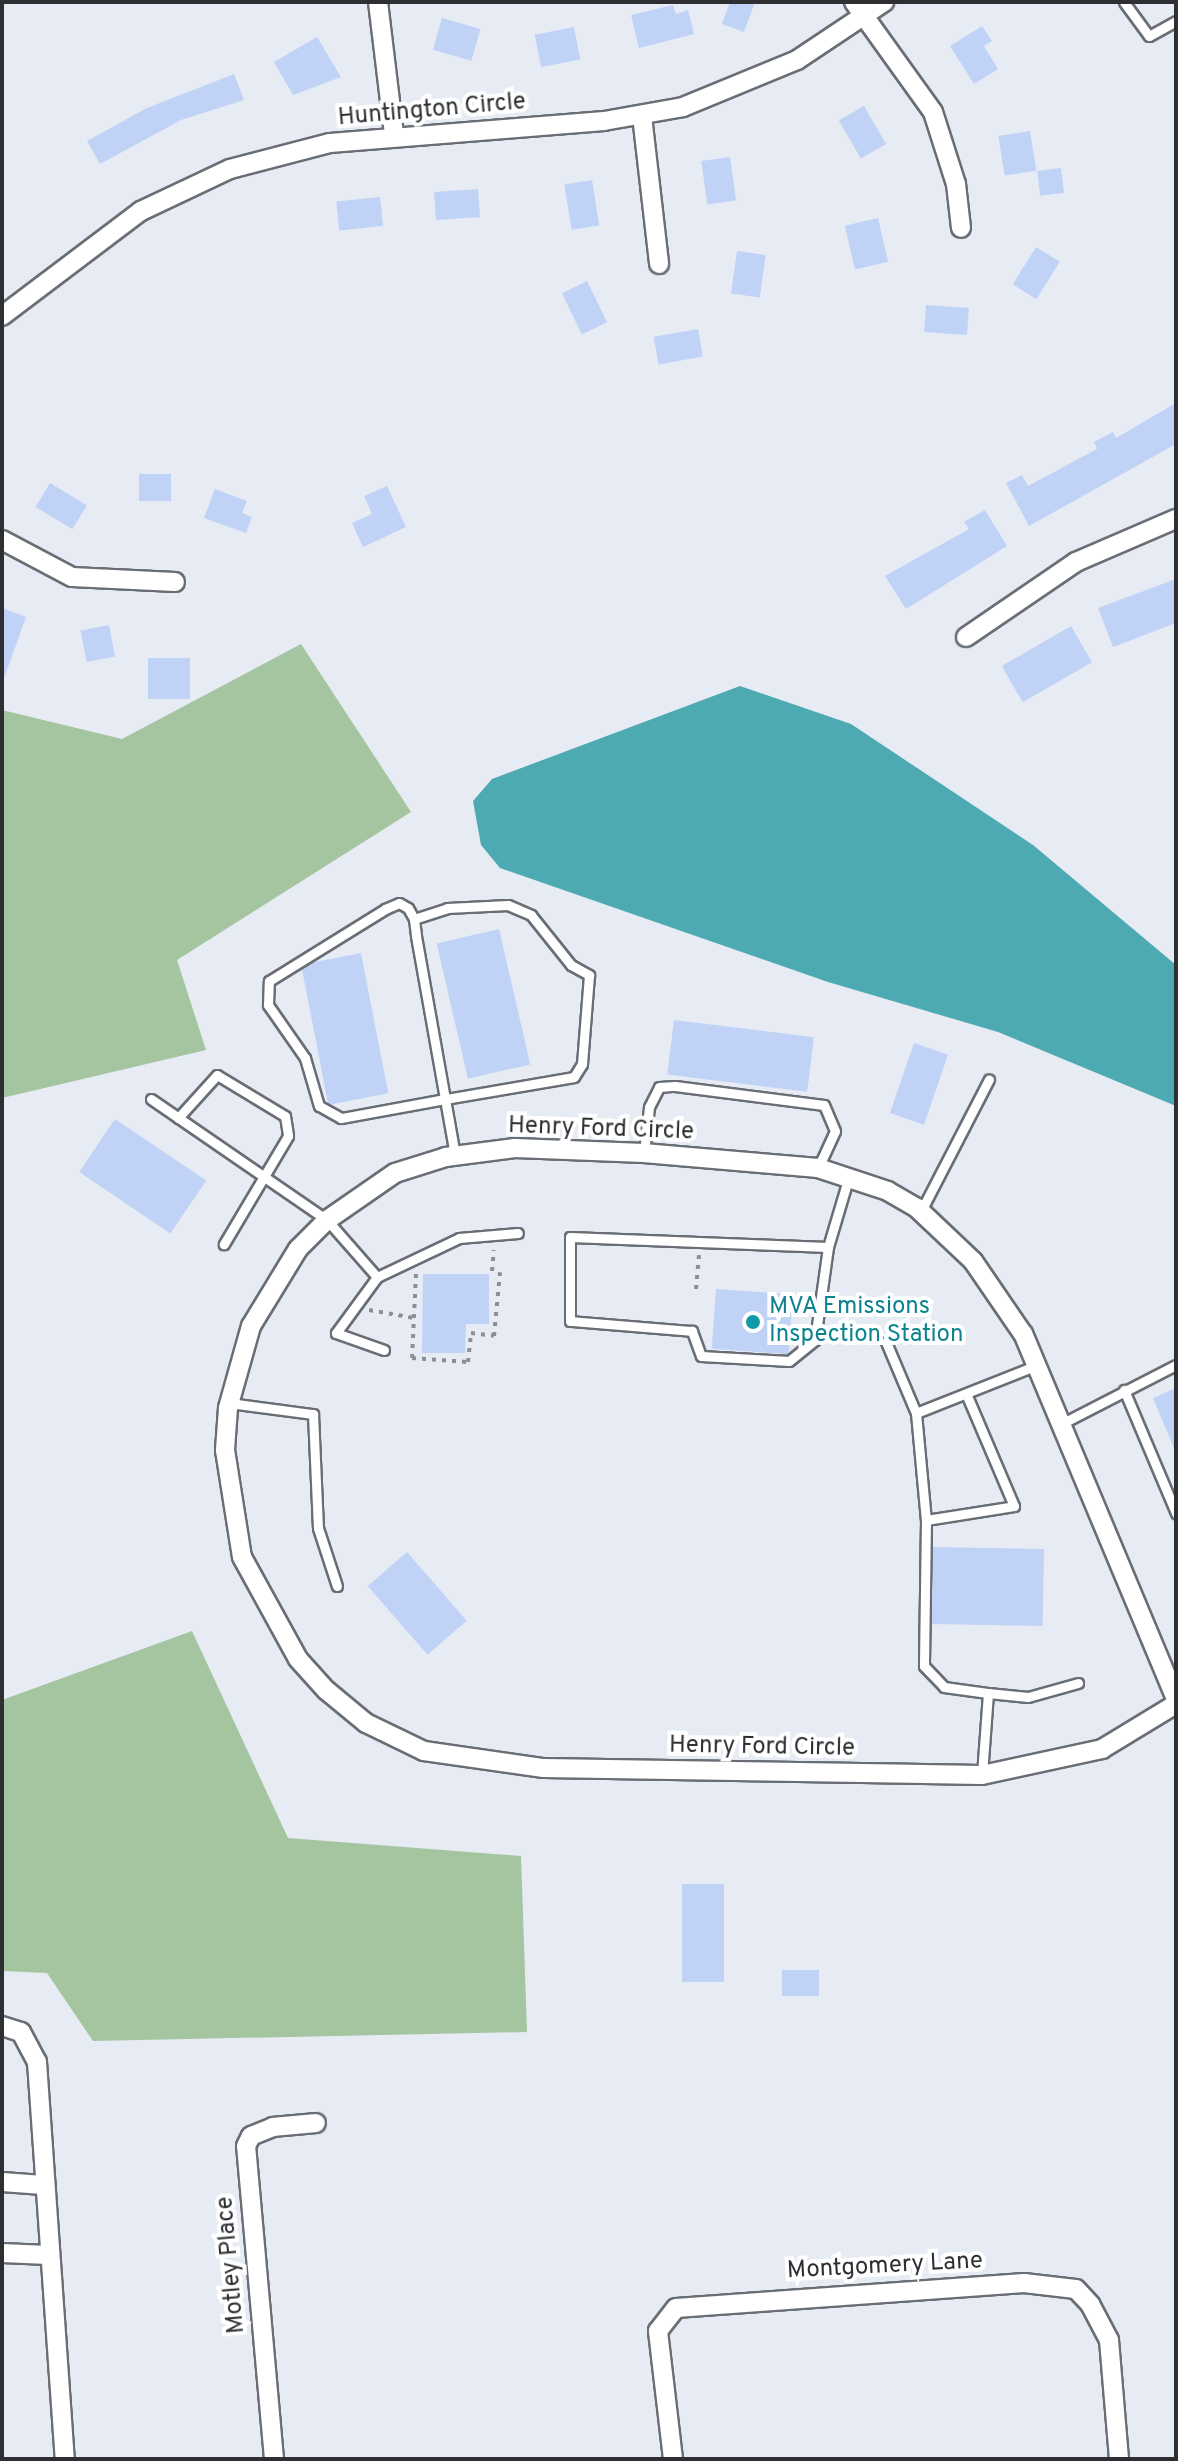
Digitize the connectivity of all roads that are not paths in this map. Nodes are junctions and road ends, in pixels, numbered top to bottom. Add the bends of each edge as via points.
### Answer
1 (378, 2) edge
2 (884, 2) edge
3 (1124, 2) edge
4 (859, 10) edge
5 (1176, 21) edge
6 (642, 116) junction
7 (394, 134) junction
8 (961, 228) dead end
9 (659, 264) dead end
10 (2, 316) edge
11 (1176, 519) edge
12 (2, 540) edge
13 (175, 582) dead end
14 (966, 637) dead end
15 (414, 919) junction
16 (989, 1079) dead end
17 (151, 1099) dead end
18 (445, 1099) junction
19 (178, 1118) junction
20 (644, 1153) junction
21 (455, 1155) junction
22 (818, 1168) junction
23 (849, 1176) junction
24 (264, 1177) junction
25 (920, 1211) junction
26 (327, 1220) junction
27 (518, 1233) dead end
28 (224, 1244) dead end
29 (828, 1247) junction
30 (377, 1277) junction
31 (886, 1342) dead end
32 (384, 1350) dead end
33 (1037, 1365) junction
34 (1176, 1365) edge
35 (1124, 1390) junction
36 (967, 1396) junction
37 (229, 1403) junction
38 (916, 1413) junction
39 (1061, 1424) junction
40 (1176, 1513) edge
41 (926, 1520) junction
42 (337, 1586) dead end
43 (1078, 1683) dead end
44 (988, 1693) junction
45 (1176, 1701) edge
46 (982, 1775) junction
47 (2, 2026) edge
48 (316, 2123) dead end
49 (2, 2182) edge
50 (43, 2185) junction
51 (2, 2253) edge
52 (48, 2255) junction
53 (65, 2459) edge
54 (274, 2459) edge
55 (673, 2459) edge
56 (1119, 2459) edge

1 - 7 street
2 - 4 street, Huntington Circle
3 - 5 lane via 1149,36
4 - 6 street, Huntington Circle via 762,78
4 - 8 street via 933,112 956,184
6 - 7 street, Huntington Circle
6 - 9 street
7 - 10 street, Huntington Circle via 284,154 164,197 98,239
11 - 14 street via 1076,562
12 - 13 street via 72,577
15 - 18 lane
15 - 18 lane via 447,908 508,905 531,915 571,965 589,975 580,1073
15 - 18 lane via 399,903 385,909 299,959 265,991 268,1005 305,1058 325,1115 341,1118
16 - 25 lane
17 - 19 lane
18 - 21 lane
19 - 24 lane
19 - 24 lane via 217,1075 285,1116 288,1136
20 - 21 street, Henry Ford Circle via 515,1148
20 - 22 street, Henry Ford Circle
20 - 22 lane via 649,1107 659,1087 675,1086 824,1105 835,1131
21 - 26 street, Henry Ford Circle via 395,1173
22 - 23 street, Henry Ford Circle
23 - 25 street, Henry Ford Circle
23 - 29 lane
24 - 26 lane
24 - 28 lane
25 - 33 street, Henry Ford Circle via 999,1293
26 - 30 lane
26 - 37 street, Henry Ford Circle via 298,1249 251,1326
27 - 30 lane via 459,1238
29 - 29 lane via 570,1237 570,1321 692,1331 701,1356 789,1361 815,1340
30 - 32 lane via 336,1333
31 - 38 lane
33 - 36 lane
33 - 39 street, Henry Ford Circle
34 - 35 lane
35 - 39 lane
35 - 40 lane
36 - 38 lane
36 - 41 lane via 1014,1506
37 - 42 lane via 313,1414 318,1528
37 - 46 street, Henry Ford Circle via 227,1488 242,1557 258,1590 298,1659 326,1690 366,1723 402,1742 452,1757 544,1768
38 - 41 lane
39 - 45 street, Henry Ford Circle
41 - 44 lane via 924,1666 944,1687
43 - 44 lane via 1028,1697
44 - 46 lane
45 - 46 street, Henry Ford Circle via 1102,1749
47 - 50 street via 21,2032 37,2062
48 - 54 street, Motley Place via 273,2127 251,2136 246,2146
49 - 50 street
50 - 52 street
51 - 52 street
52 - 53 street
55 - 56 street, Montgomery Lane via 658,2331 676,2308 1024,2283 1076,2289 1090,2304 1109,2340

